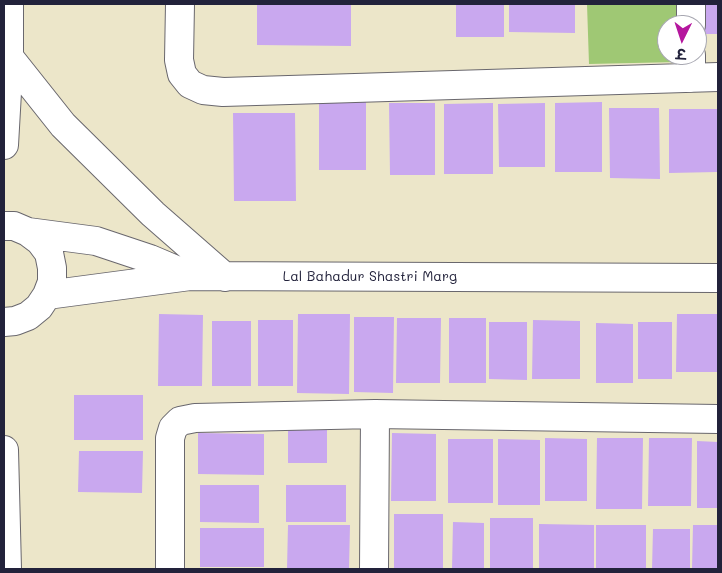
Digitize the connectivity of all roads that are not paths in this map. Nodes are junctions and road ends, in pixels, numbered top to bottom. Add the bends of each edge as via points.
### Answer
1 (9, 4) edge
2 (180, 4) edge
3 (9, 57) junction
4 (691, 66) edge
5 (718, 77) edge
6 (4, 145) edge
7 (16, 229) edge
8 (190, 276) junction
9 (225, 277) junction
10 (718, 278) edge
11 (47, 295) junction
12 (4, 322) edge
13 (375, 414) junction
14 (718, 419) edge
15 (4, 450) edge
16 (7, 569) edge
17 (170, 569) edge
18 (374, 569) edge

1 - 3 street
2 - 4 street via 178,60 182,74 190,84 203,90 223,92
3 - 6 street
3 - 9 street via 63,125 153,214
4 - 5 street
7 - 8 street, Lal Bahadur Shastri Marg via 96,241
7 - 11 street via 40,241 49,254 52,275
8 - 9 street, Lal Bahadur Shastri Marg
8 - 11 street
9 - 10 street, Lal Bahadur Shastri Marg
11 - 12 street via 28,316
13 - 14 street
13 - 17 street via 180,421 170,438
13 - 18 street
15 - 16 street

